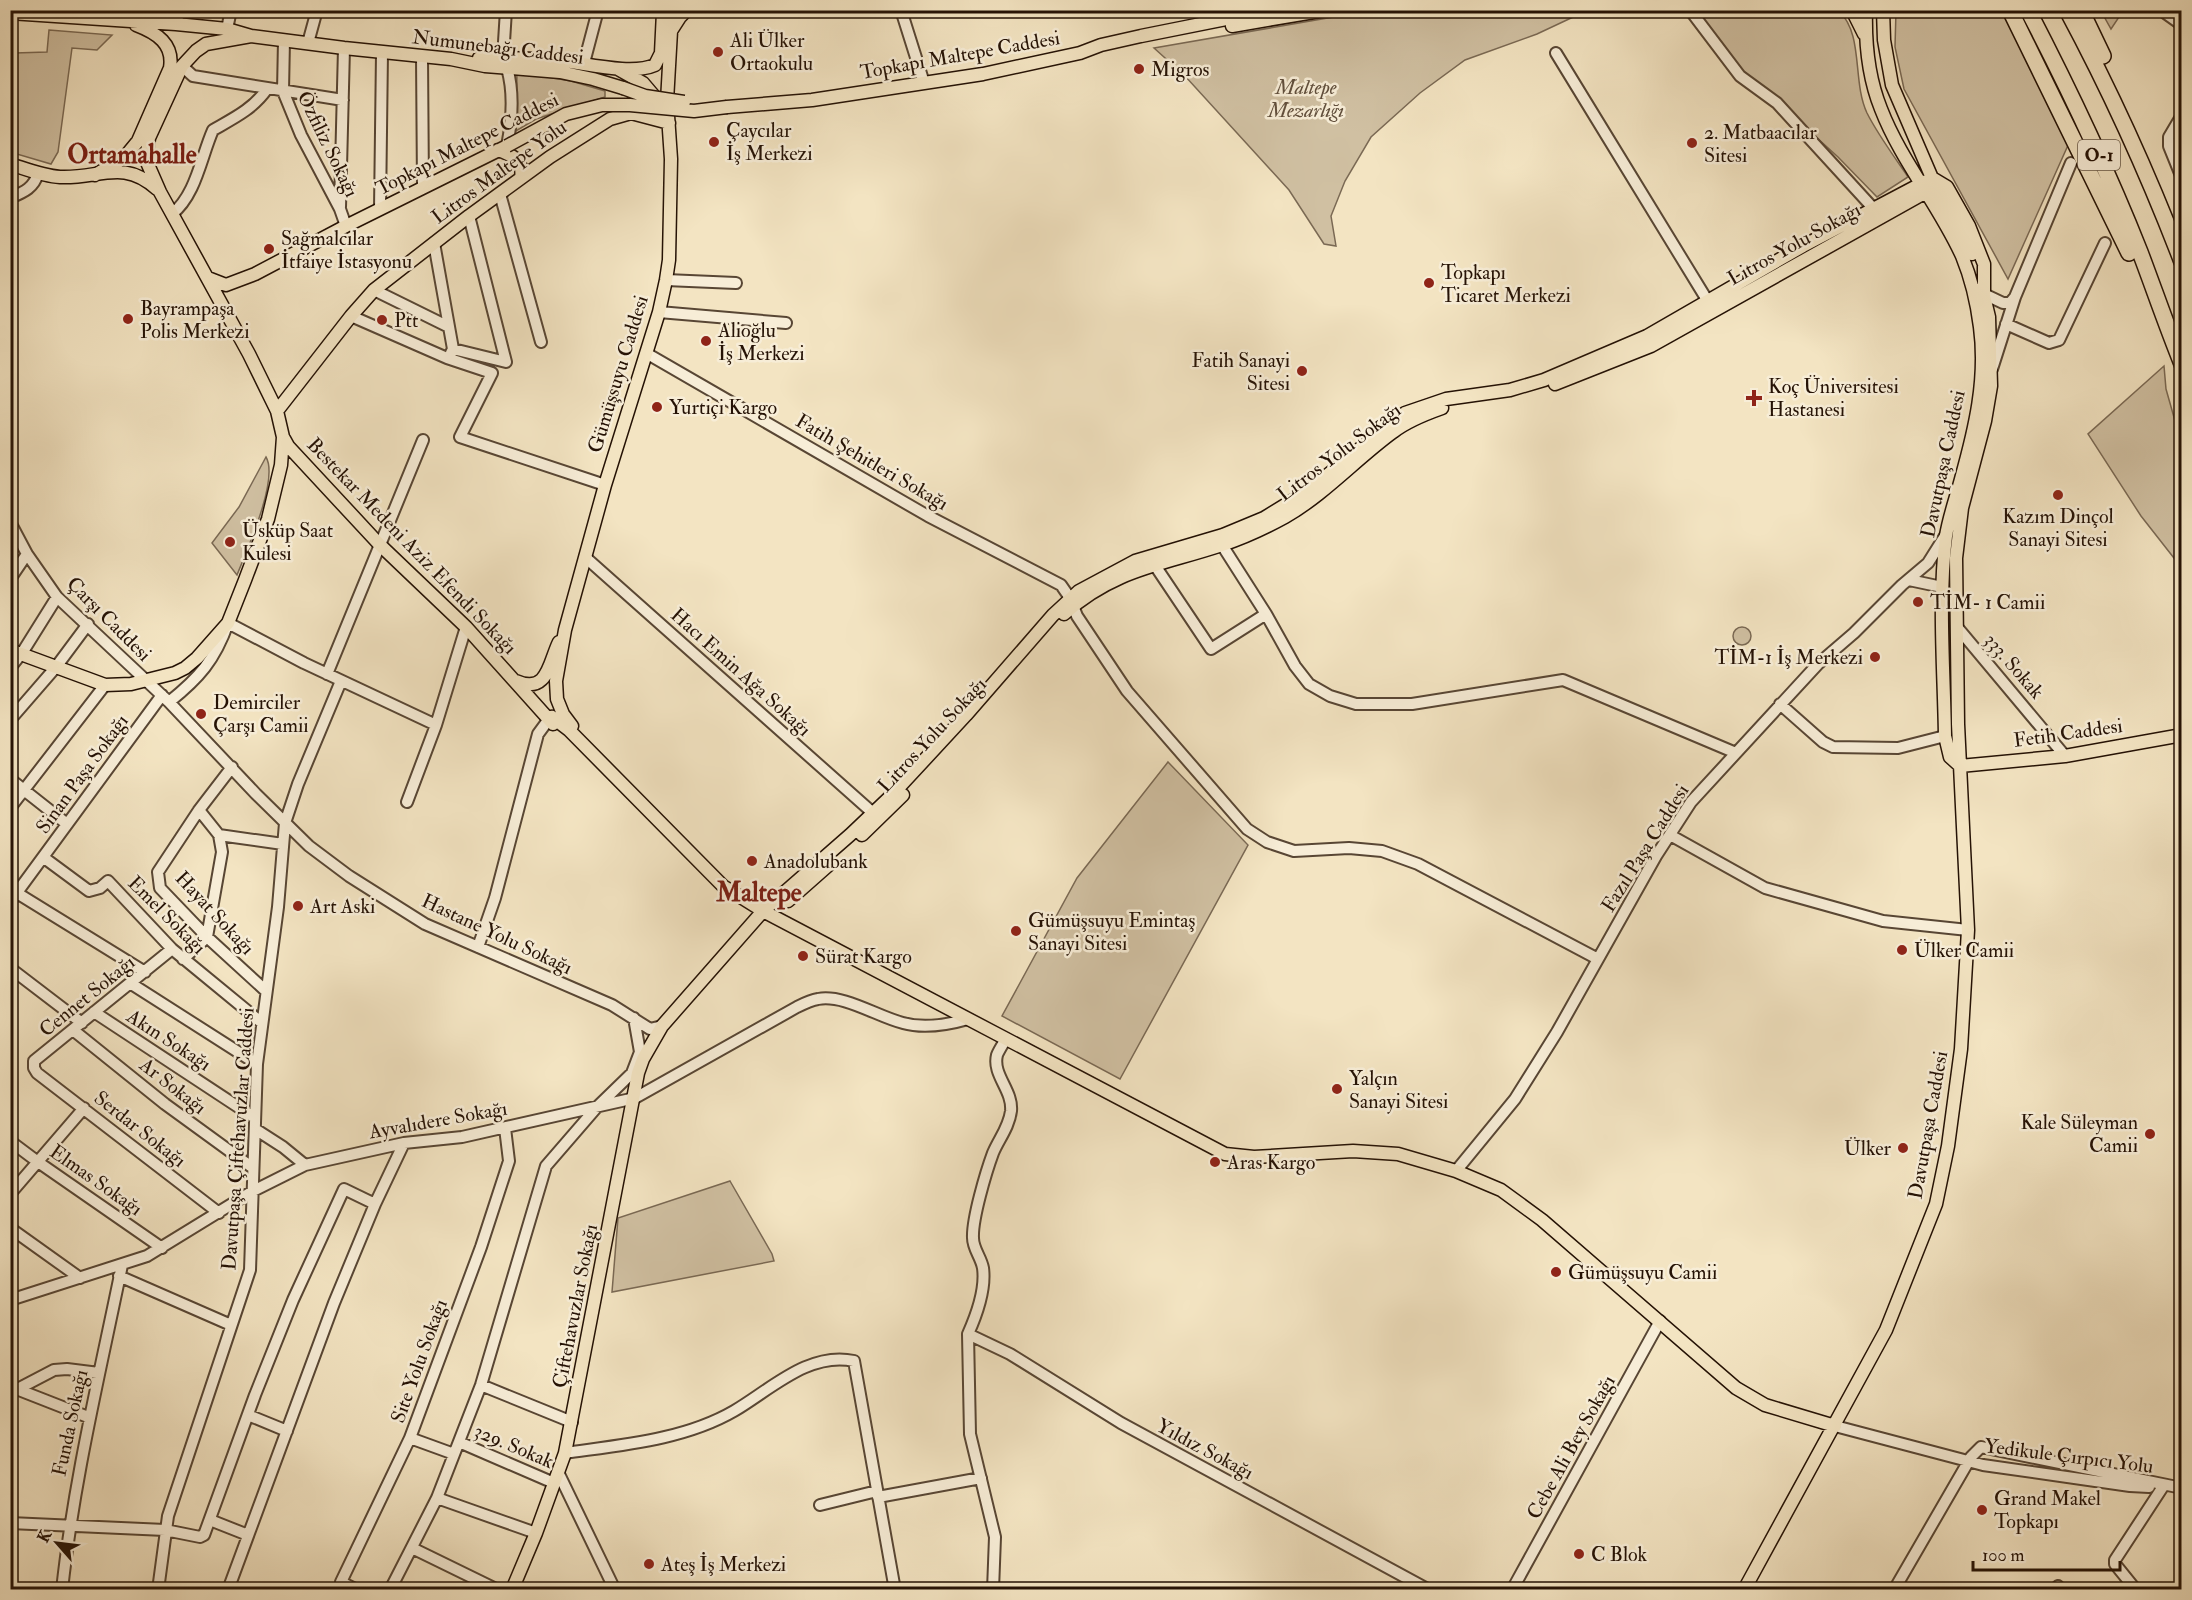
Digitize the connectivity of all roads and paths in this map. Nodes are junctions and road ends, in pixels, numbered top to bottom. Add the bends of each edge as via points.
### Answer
1 (180, 10) edge
2 (231, 10) edge
3 (317, 10) edge
4 (506, 10) edge
5 (598, 10) edge
6 (665, 10) edge
7 (687, 10) edge
8 (901, 10) edge
9 (1271, 10) edge
10 (1326, 10) edge
11 (1690, 10) edge
12 (1852, 10) edge
13 (1866, 10) edge
14 (1876, 10) edge
15 (1883, 10) edge
16 (2010, 10) edge
17 (2028, 10) edge
18 (2067, 10) edge
19 (2081, 10) edge
20 (2161, 10) edge
21 (10, 13) edge
22 (93, 14) edge
23 (126, 22) junction
24 (176, 24) junction
25 (2181, 25) edge
26 (227, 29) junction
27 (1190, 29) junction
28 (671, 32) junction
29 (251, 36) junction
30 (1865, 38) junction
31 (284, 40) junction
32 (308, 43) junction
33 (344, 48) junction
34 (1556, 52) dead end
35 (382, 53) junction
36 (422, 57) junction
37 (505, 63) junction
38 (584, 63) junction
39 (182, 66) junction
40 (617, 69) junction
41 (924, 83) junction
42 (1892, 85) junction
43 (267, 89) junction
44 (283, 91) junction
45 (343, 100) junction
46 (2114, 102) junction
47 (727, 107) junction
48 (2181, 115) edge
49 (669, 123) junction
50 (503, 148) junction
51 (2071, 163) dead end
52 (10, 164) edge
53 (38, 172) junction
54 (95, 175) junction
55 (521, 178) junction
56 (2181, 178) edge
57 (1929, 185) junction
58 (423, 187) junction
59 (160, 192) junction
60 (500, 194) junction
61 (10, 198) edge
62 (1873, 208) junction
63 (339, 209) junction
64 (381, 209) junction
65 (172, 213) junction
66 (469, 216) junction
67 (346, 226) junction
68 (434, 243) junction
69 (2105, 243) dead end
70 (2181, 262) edge
71 (208, 278) junction
72 (666, 280) junction
73 (736, 283) dead end
74 (374, 290) junction
75 (1984, 294) junction
76 (2015, 297) junction
77 (2158, 305) junction
78 (1710, 306) junction
79 (659, 312) junction
80 (351, 316) junction
81 (786, 323) dead end
82 (2006, 324) junction
83 (449, 327) junction
84 (541, 342) dead end
85 (646, 353) junction
86 (450, 354) junction
87 (2181, 364) edge
88 (1992, 369) junction
89 (277, 411) junction
90 (1407, 418) junction
91 (283, 437) junction
92 (423, 440) dead end
93 (605, 485) junction
94 (10, 522) edge
95 (1947, 534) junction
96 (379, 544) junction
97 (1222, 545) junction
98 (27, 554) junction
99 (585, 557) junction
100 (1154, 564) junction
101 (10, 579) edge
102 (1909, 580) junction
103 (1942, 587) junction
104 (57, 597) junction
105 (1072, 602) junction
106 (1266, 614) junction
107 (228, 623) junction
108 (88, 624) junction
109 (466, 627) junction
110 (1957, 627) junction
111 (565, 630) junction
112 (16, 651) edge
113 (56, 667) junction
114 (10, 668) edge
115 (327, 674) junction
116 (145, 680) junction
117 (341, 681) junction
118 (516, 681) junction
119 (105, 685) junction
120 (1958, 688) junction
121 (166, 698) junction
122 (1780, 704) junction
123 (549, 719) junction
124 (10, 720) edge
125 (436, 724) junction
126 (2181, 735) edge
127 (1945, 736) junction
128 (1736, 753) junction
129 (2065, 756) junction
130 (1960, 766) junction
131 (232, 767) junction
132 (10, 779) edge
133 (25, 790) junction
134 (628, 791) junction
135 (407, 802) dead end
136 (10, 808) edge
137 (199, 810) junction
138 (876, 816) junction
139 (285, 823) junction
140 (68, 824) junction
141 (219, 835) junction
142 (1670, 835) junction
143 (283, 844) junction
144 (43, 857) junction
145 (14, 898) edge
146 (763, 911) junction
147 (1968, 930) junction
148 (207, 937) junction
149 (478, 947) junction
150 (172, 950) junction
151 (183, 959) junction
152 (1598, 959) junction
153 (10, 968) edge
154 (145, 972) junction
155 (130, 983) junction
156 (266, 991) junction
157 (94, 1012) junction
158 (634, 1018) junction
159 (968, 1019) junction
160 (262, 1023) junction
161 (662, 1026) junction
162 (77, 1027) junction
163 (1006, 1039) junction
164 (257, 1064) junction
165 (37, 1073) joint
166 (632, 1087) junction
167 (597, 1107) junction
168 (84, 1108) junction
169 (255, 1118) junction
170 (505, 1128) junction
171 (255, 1130) junction
172 (10, 1141) edge
173 (404, 1143) junction
174 (38, 1162) junction
175 (305, 1165) junction
176 (253, 1168) junction
177 (1456, 1170) junction
178 (253, 1191) junction
179 (10, 1194) edge
180 (375, 1204) junction
181 (219, 1213) junction
182 (10, 1227) edge
183 (162, 1248) junction
184 (121, 1270) junction
185 (80, 1278) junction
186 (10, 1300) edge
187 (1660, 1321) junction
188 (231, 1325) junction
189 (968, 1334) junction
190 (99, 1373) junction
191 (481, 1385) junction
192 (15, 1391) edge
193 (248, 1415) junction
194 (88, 1417) junction
195 (572, 1422) junction
196 (1835, 1426) junction
197 (287, 1431) junction
198 (410, 1438) junction
199 (459, 1442) junction
200 (565, 1453) junction
201 (454, 1454) junction
202 (1970, 1461) junction
203 (556, 1477) junction
204 (981, 1478) junction
205 (2164, 1485) junction
206 (2181, 1488) edge
207 (877, 1494) junction
208 (437, 1498) junction
209 (820, 1505) dead end
210 (210, 1520) junction
211 (10, 1523) edge
212 (68, 1527) junction
213 (165, 1530) junction
214 (536, 1533) junction
215 (248, 1535) junction
216 (412, 1548) junction
217 (62, 1590) edge
218 (158, 1590) edge
219 (228, 1590) edge
220 (357, 1590) edge
221 (390, 1590) edge
222 (498, 1590) edge
223 (512, 1590) edge
224 (615, 1590) edge
225 (895, 1590) edge
226 (993, 1590) edge
227 (1429, 1590) edge
228 (1512, 1590) edge
229 (1744, 1590) edge
230 (1894, 1590) edge
231 (2055, 1590) edge
232 (2061, 1590) edge
233 (2136, 1590) edge

1 - 24 street
2 - 26 street
3 - 32 street
4 - 37 street
5 - 38 street
6 - 28 main road, Gümüşsuyu Caddesi
6 - 40 main road via 656,65
7 - 28 main road
8 - 41 street
9 - 27 main road, Topkapı Maltepe Caddesi
10 - 27 main road, Topkapı Maltepe Caddesi
11 - 62 street via 1740,76 1776,103
12 - 30 main road
13 - 30 main road, Davutpaşa Caddesi
14 - 42 main road via 1879,54
15 - 42 main road, Davutpaşa Caddesi
16 - 77 highway
17 - 77 highway, O-1 via 2099,157
18 - 46 highway, O-1
19 - 46 highway via 2111,75
20 - 25 street
21 - 22 main road, Numunebağı Caddesi
22 - 23 main road, Numunebağı Caddesi
23 - 24 main road, Numunebağı Caddesi
23 - 54 main road via 164,40 172,58 170,68 138,141 124,158
24 - 26 main road, Numunebağı Caddesi
26 - 29 main road, Numunebağı Caddesi
27 - 41 main road, Topkapı Maltepe Caddesi via 1103,52
28 - 49 main road, Gümüşsuyu Caddesi
29 - 31 main road, Numunebağı Caddesi
29 - 39 main road via 206,44
30 - 57 main road, Davutpaşa Caddesi via 1880,108
31 - 32 main road, Numunebağı Caddesi
31 - 44 street, Özfiliz Sokağı
32 - 33 main road, Numunebağı Caddesi
33 - 35 main road, Numunebağı Caddesi
33 - 45 street
34 - 78 street
35 - 36 main road, Numunebağı Caddesi
35 - 64 street
36 - 37 main road, Numunebağı Caddesi via 451,58 469,64
36 - 58 street
37 - 38 main road
37 - 47 main road, Numunebağı Caddesi, bridge via 593,79 645,96
37 - 50 street via 511,108
38 - 40 main road
39 - 43 street via 193,76
39 - 59 main road via 147,148 146,160
40 - 49 main road via 649,88
41 - 47 main road, Topkapı Maltepe Caddesi via 773,105
42 - 57 main road, Davutpaşa Caddesi
43 - 44 street
43 - 65 street via 246,112 213,129 189,194
44 - 45 street
44 - 63 street, Özfiliz Sokağı
45 - 63 street
46 - 70 highway, O-1
47 - 50 main road, Topkapı Maltepe Caddesi, bridge via 694,111 602,105 566,114
48 - 56 street via 2169,137
49 - 55 main road, Litros Maltepe Yolu via 631,113 610,119
49 - 72 main road, Gümüşsuyu Caddesi
50 - 55 main road via 520,164
50 - 58 main road, Topkapı Maltepe Caddesi
51 - 76 street
52 - 53 main road
53 - 54 main road via 62,177
53 - 61 street via 30,189
54 - 59 main road via 122,171 148,181
55 - 60 main road, Litros Maltepe Yolu
57 - 62 main road, Litros Yolu Sokağı
57 - 75 main road, Davutpaşa Caddesi via 1969,246
57 - 78 main road, Litros Yolu Sokağı
57 - 95 main road, Davutpaşa Caddesi via 1963,259 1974,296 1982,351 1976,424
58 - 64 main road, Topkapı Maltepe Caddesi
59 - 65 main road
60 - 66 main road, Litros Maltepe Yolu
60 - 84 street
62 - 78 main road, Litros Yolu Sokağı
63 - 67 street, Özfiliz Sokağı
64 - 67 main road, Topkapı Maltepe Caddesi
65 - 71 main road
66 - 68 main road, Litros Maltepe Yolu
66 - 86 street via 506,362
67 - 71 main road, Topkapı Maltepe Caddesi via 237,282 226,285
68 - 74 main road, Litros Maltepe Yolu
68 - 83 street
69 - 82 street via 2059,340 2049,343
71 - 89 main road
72 - 73 street
72 - 79 main road, Gümüşsuyu Caddesi
74 - 80 main road, Litros Maltepe Yolu
74 - 83 street
75 - 76 street via 2003,303 2010,303
75 - 88 main road, Davutpaşa Caddesi
76 - 82 street
77 - 87 highway, O-1
78 - 90 main road, Litros Yolu Sokağı via 1652,346 1546,387 1512,398 1446,407
79 - 81 street
79 - 85 main road, Gümüşsuyu Caddesi
80 - 86 street
80 - 89 main road, Litros Maltepe Yolu
82 - 88 street
83 - 86 street
85 - 93 main road, Gümüşsuyu Caddesi
85 - 105 street, Fatih Şehitleri Sokağı via 928,516 1053,580
86 - 93 street via 492,373 460,437
88 - 110 main road, Davutpaşa Caddesi via 1989,400 1959,530
89 - 91 main road
90 - 97 main road, Litros Yolu Sokağı via 1308,502 1271,524
90 - 105 main road, Litros Yolu Sokağı via 1390,424 1308,491 1264,519 1134,561 1079,591
91 - 96 main road, Bestekar Medeni Aziz Efendi Sokağı
91 - 107 main road via 281,465 268,519
92 - 96 street
93 - 99 main road, Gümüşsuyu Caddesi
94 - 98 street, Çarşı Caddesi
95 - 102 street, Fazıl Paşa Caddesi via 1928,563
95 - 103 main road, Davutpaşa Caddesi
96 - 109 main road, Bestekar Medeni Aziz Efendi Sokağı
96 - 115 street
97 - 100 main road, Litros Yolu Sokağı
97 - 106 street
98 - 101 street
98 - 104 street, Çarşı Caddesi
99 - 111 main road, Gümüşsuyu Caddesi
99 - 138 street, Hacı Emin Ağa Sokağı
100 - 105 main road, Litros Yolu Sokağı
100 - 106 street via 1211,649
102 - 103 street
102 - 122 street, Fazıl Paşa Caddesi
103 - 120 main road via 1949,615 1950,663
103 - 127 main road, Davutpaşa Caddesi
104 - 108 street, Çarşı Caddesi
104 - 112 street
105 - 138 main road, Litros Yolu Sokağı via 947,749
105 - 152 street, Fatih Şehitleri Sokağı via 1083,626 1127,691 1247,829 1267,842 1294,850 1382,851 1418,864
106 - 128 street via 1295,666 1310,684 1330,696 1356,704 1412,704 1563,680
107 - 115 street
107 - 116 main road via 185,668
107 - 121 street, Sinan Paşa Sokağı via 211,661 188,686
108 - 113 street
108 - 116 street, Çarşı Caddesi
109 - 118 main road, Bestekar Medeni Aziz Efendi Sokağı
109 - 125 street
110 - 120 main road, Davutpaşa Caddesi
110 - 129 street, 333. Sokak
111 - 118 main road via 542,680 531,685
111 - 134 main road via 556,681 559,706
112 - 113 main road
112 - 114 street
113 - 119 main road
113 - 124 street
115 - 117 street
116 - 119 main road
116 - 121 street, Hastane Yolu Sokağı
117 - 125 street
117 - 139 street, Davutpaşa Çiftehavuzlar Caddesi
118 - 123 main road, Bestekar Medeni Aziz Efendi Sokağı
119 - 133 street
120 - 130 main road, Davutpaşa Caddesi
121 - 131 street, Hastane Yolu Sokağı
121 - 140 street, Sinan Paşa Sokağı
122 - 127 street via 1833,747 1898,748
122 - 128 street, Fazıl Paşa Caddesi
123 - 134 main road, Bestekar Medeni Aziz Efendi Sokağı via 556,719 569,730
123 - 149 street via 536,743
125 - 135 street
126 - 129 main road, Fetih Caddesi
127 - 130 main road, Davutpaşa Caddesi via 1950,758
128 - 142 street, Fazıl Paşa Caddesi via 1692,802
129 - 130 main road, Fetih Caddesi
130 - 147 main road, Davutpaşa Caddesi
131 - 137 street, Hayat Sokağı
131 - 139 street, Hastane Yolu Sokağı
132 - 133 street
133 - 136 street
133 - 140 street
134 - 146 main road via 723,886
137 - 141 street
137 - 148 street, Hayat Sokağı via 158,872 160,888
138 - 146 main road, Litros Yolu Sokağı via 793,897 773,910
139 - 143 street, Davutpaşa Çiftehavuzlar Caddesi
139 - 149 street, Hastane Yolu Sokağı via 349,876 425,924
140 - 144 street, Sinan Paşa Sokağı
141 - 143 street
141 - 148 street via 222,852
142 - 147 street via 1765,888 1883,921
142 - 152 street, Fazıl Paşa Caddesi
143 - 156 street, Davutpaşa Çiftehavuzlar Caddesi
144 - 145 street, Sinan Paşa Sokağı
144 - 150 street, Emel Sokağı via 89,891 108,881
145 - 154 street
146 - 159 main road
146 - 161 main road, Litros Yolu Sokağı
147 - 196 main road, Davutpaşa Caddesi via 1958,1081 1936,1204 1886,1330
148 - 151 street
148 - 156 street, Hayat Sokağı
149 - 158 street, Hastane Yolu Sokağı
150 - 151 street, Emel Sokağı
150 - 154 street, Cennet Sokağı
151 - 160 street, Emel Sokağı
152 - 177 street, Fazıl Paşa Caddesi via 1515,1099
153 - 162 street, Ar Sokağı
154 - 155 street, Cennet Sokağı
155 - 157 street, Cennet Sokağı
155 - 164 street
156 - 160 street, Davutpaşa Çiftehavuzlar Caddesi
157 - 162 street, Cennet Sokağı
157 - 169 street, Akın Sokağı
158 - 161 street, Hastane Yolu Sokağı via 650,1029
158 - 166 street via 640,1052
159 - 163 main road
159 - 166 street via 918,1026 837,999 818,999
160 - 164 street, Davutpaşa Çiftehavuzlar Caddesi
161 - 166 main road, Çiftehavuzlar Sokağı
162 - 165 street, Cennet Sokağı via 34,1061
162 - 176 street, Ar Sokağı via 165,1104
163 - 177 main road via 1225,1154 1398,1154
163 - 189 street via 996,1064 1009,1092 1011,1115 994,1152 972,1237 983,1266 983,1283
164 - 169 street, Davutpaşa Çiftehavuzlar Caddesi
165 - 168 street, Serdar Sokağı
166 - 167 street, Ayvalıdere Sokağı
166 - 167 street
166 - 195 main road, Çiftehavuzlar Sokağı
167 - 170 street, Ayvalıdere Sokağı
167 - 191 street via 546,1166
168 - 174 street
168 - 181 street, Serdar Sokağı
169 - 171 street, Davutpaşa Çiftehavuzlar Caddesi
170 - 173 street, Ayvalıdere Sokağı
170 - 198 street, Site Yolu Sokağı via 509,1161 504,1180
171 - 175 street
171 - 176 street, Davutpaşa Çiftehavuzlar Caddesi
172 - 174 street, Elmas Sokağı
173 - 175 street, Ayvalıdere Sokağı
173 - 180 street
174 - 179 street
174 - 183 street, Elmas Sokağı
175 - 178 street, Ayvalıdere Sokağı
176 - 178 street, Davutpaşa Çiftehavuzlar Caddesi
177 - 187 main road via 1501,1190 1542,1220
178 - 181 street, Ayvalıdere Sokağı
178 - 188 street, Davutpaşa Çiftehavuzlar Caddesi via 250,1270
180 - 193 street via 344,1189 293,1300
180 - 197 street
181 - 183 street, Ayvalıdere Sokağı
182 - 185 street
183 - 184 street, Ayvalıdere Sokağı
184 - 185 street, Ayvalıdere Sokağı
184 - 188 street
184 - 190 street, Funda Sokağı
185 - 186 street, Ayvalıdere Sokağı
187 - 196 main road via 1736,1388 1766,1405
187 - 228 street, Cebe Ali Bey Sokağı
188 - 213 street, Davutpaşa Çiftehavuzlar Caddesi
189 - 204 street via 970,1434
189 - 227 street, Yıldız Sokağı via 1010,1354 1121,1423
190 - 192 street via 54,1370
190 - 194 street, Funda Sokağı
191 - 195 street
191 - 199 street
192 - 194 street
193 - 197 street
193 - 210 street
194 - 212 street, Funda Sokağı
195 - 200 main road, Çiftehavuzlar Sokağı
196 - 202 street, Yedikule Çırpıcı Yolu
196 - 229 main road, Davutpaşa Caddesi
197 - 215 street
198 - 201 street
198 - 220 street, Site Yolu Sokağı via 341,1582
199 - 201 street
199 - 203 street, 329. Sokak
200 - 203 main road, Çiftehavuzlar Sokağı
200 - 207 street via 656,1439 703,1426 796,1372 827,1360 846,1359 854,1361
201 - 208 street
202 - 205 street, Yedikule Çırpıcı Yolu via 2130,1486
202 - 205 street, Yedikule Çırpıcı Yolu via 1981,1448
202 - 230 street
203 - 214 main road, Çiftehavuzlar Sokağı
203 - 224 street
204 - 207 street
204 - 226 street via 994,1537
205 - 206 street, Yedikule Çırpıcı Yolu
205 - 233 street via 2115,1560
207 - 209 street
207 - 225 street
208 - 214 street
208 - 216 street
210 - 213 street via 201,1537
210 - 215 street
211 - 212 street
212 - 213 street
212 - 217 street, Funda Sokağı
213 - 218 street, Davutpaşa Çiftehavuzlar Caddesi
214 - 223 main road, Çiftehavuzlar Sokağı
215 - 219 street
216 - 221 street
216 - 222 street
231 - 232 street via 2058,1586

